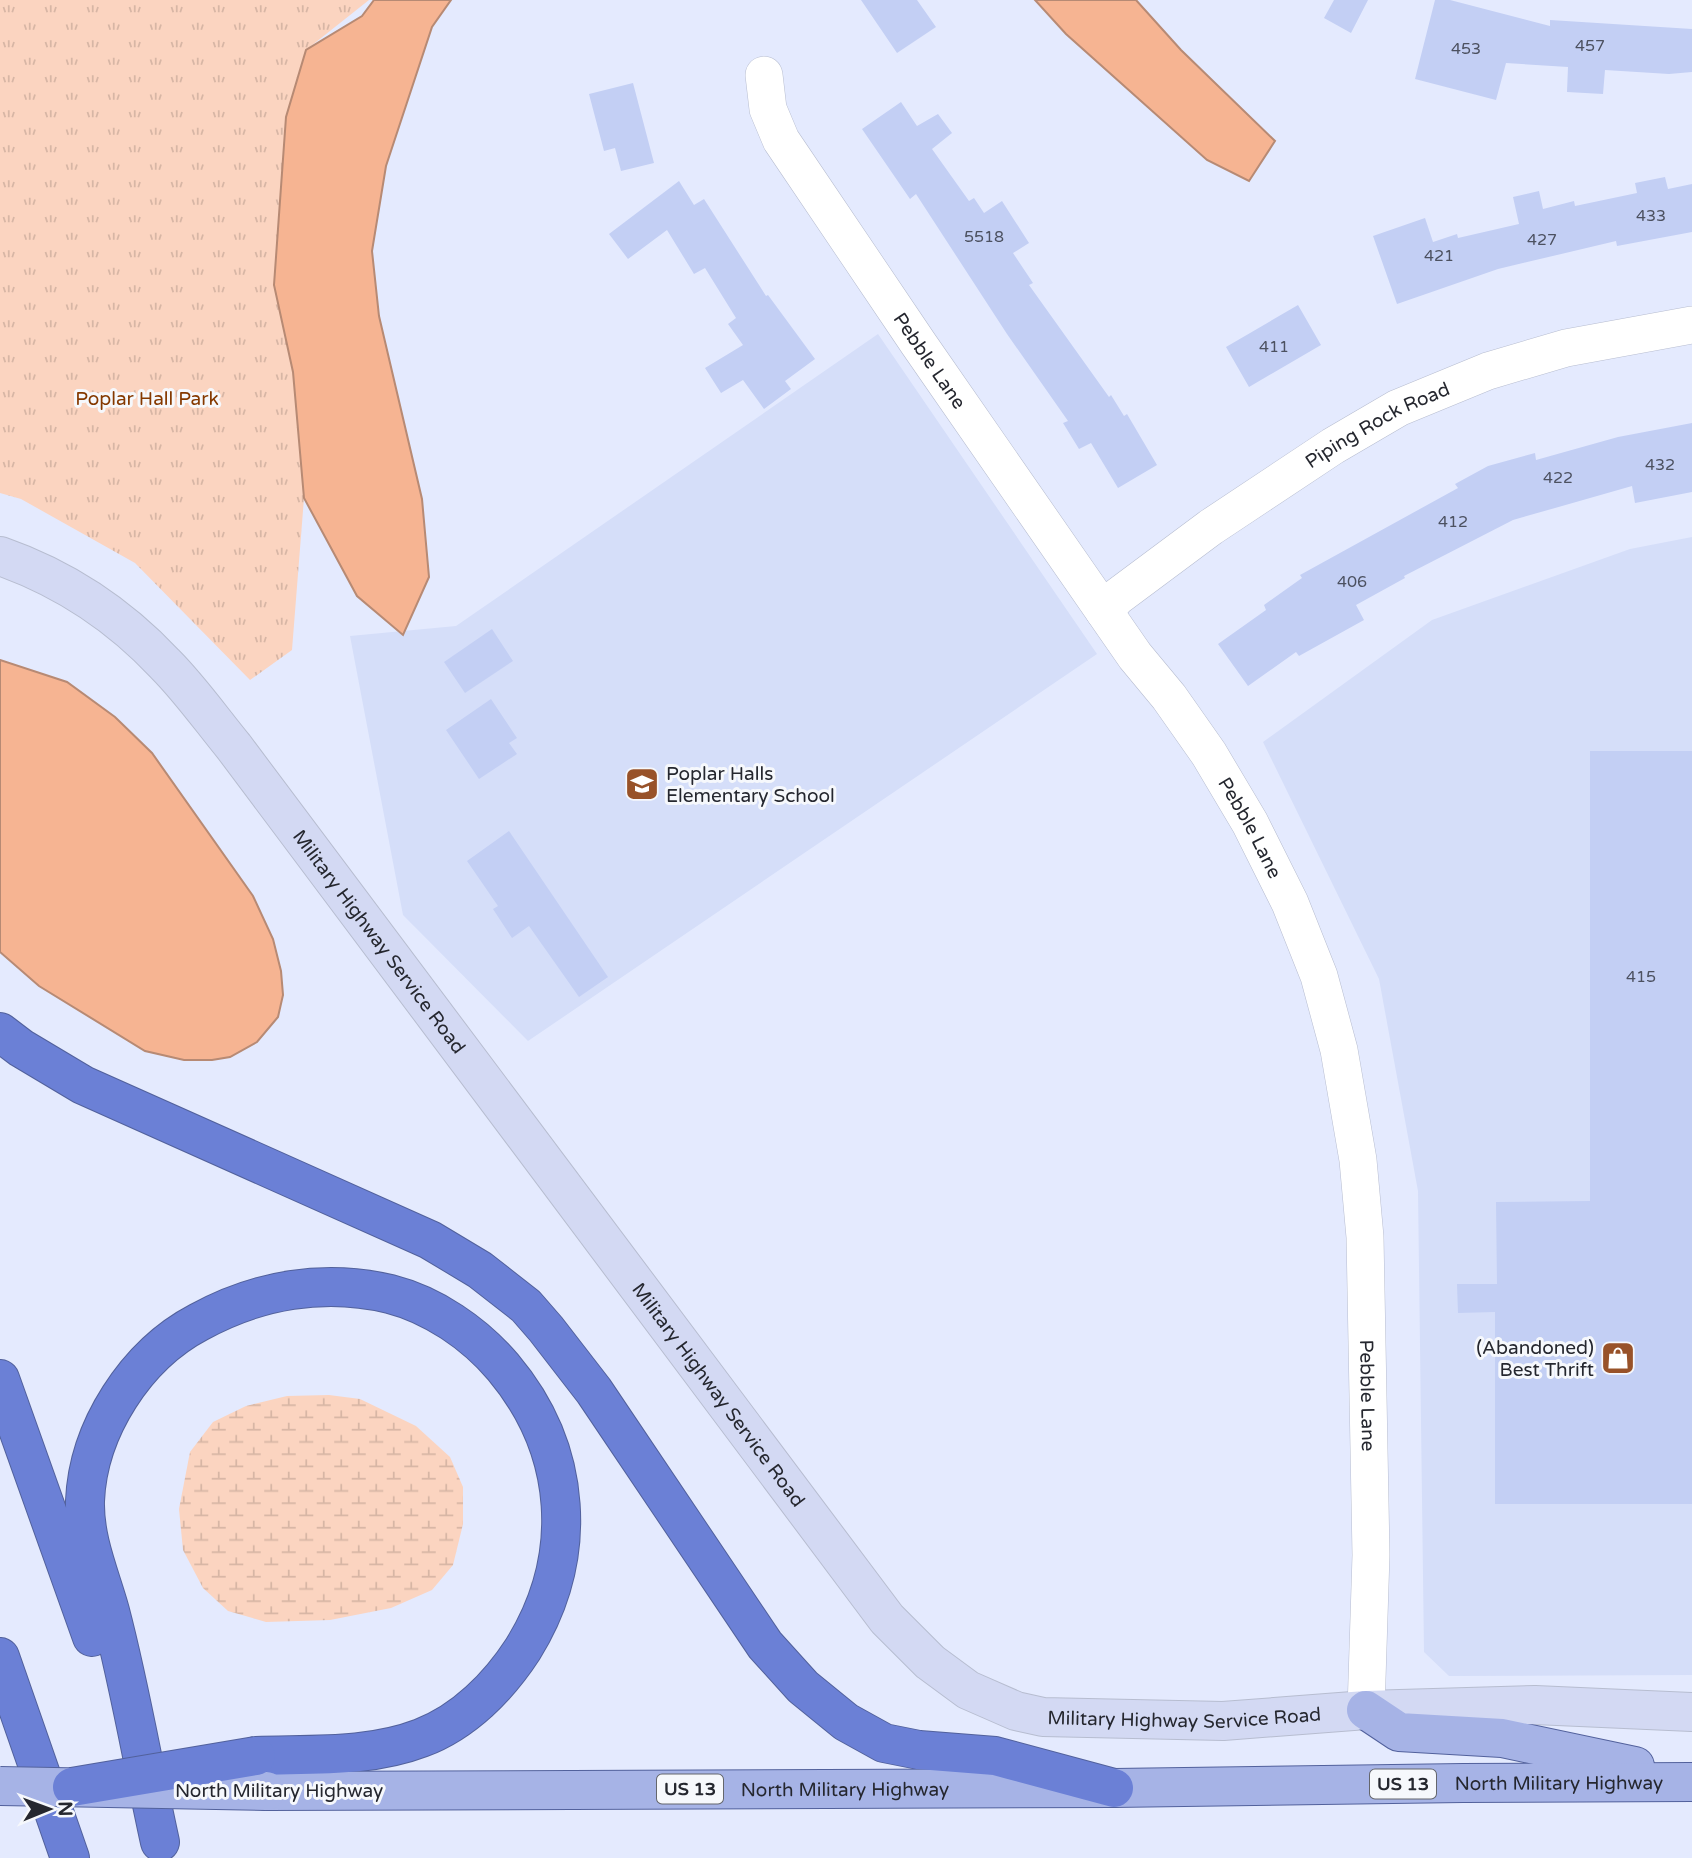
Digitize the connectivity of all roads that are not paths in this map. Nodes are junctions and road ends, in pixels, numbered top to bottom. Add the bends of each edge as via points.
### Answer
1 (764, 75) dead end
2 (1692, 325) edge
3 (0, 556) edge
4 (1104, 611) junction
5 (0, 1032) edge
6 (0, 1379) edge
7 (0, 1657) edge
8 (1366, 1710) junction
9 (1692, 1712) edge
10 (261, 1773) junction
11 (1692, 1780) edge
12 (0, 1786) edge
13 (72, 1787) joint
14 (1114, 1788) junction
15 (163, 1850) edge
16 (70, 1858) edge

1 - 4 street, Pebble Lane via 768,109 780,140
2 - 4 street, Piping Rock Road via 1566,348 1488,371 1398,408 1211,527
3 - 8 street, Military Highway Service Road via 84,596 131,631 177,677 887,1619 930,1662 968,1690 1016,1711 1043,1717 1223,1721
4 - 8 street, Pebble Lane via 1209,754 1250,823 1319,975 1339,1050 1358,1160 1365,1237 1371,1555
5 - 14 highway via 83,1085 430,1240 480,1270 526,1306 594,1391 765,1645 803,1687 846,1722 884,1743 995,1756
6 - 15 highway
7 - 16 highway
8 - 9 street, Military Highway Service Road via 1535,1705
8 - 11 main road via 1399,1732 1502,1738
10 - 13 highway, bridge
10 - 14 main road, North Military Highway / US 13
10 - 15 highway via 375,1752 423,1737 454,1721 510,1669 533,1632 555,1577 561,1494 553,1453 537,1415 492,1354 467,1332 431,1310 392,1295 317,1286 225,1307 187,1328 153,1355 125,1388 104,1425 90,1465 85,1499 89,1545 110,1612
11 - 14 main road, North Military Highway / US 13
12 - 13 main road, bridge

